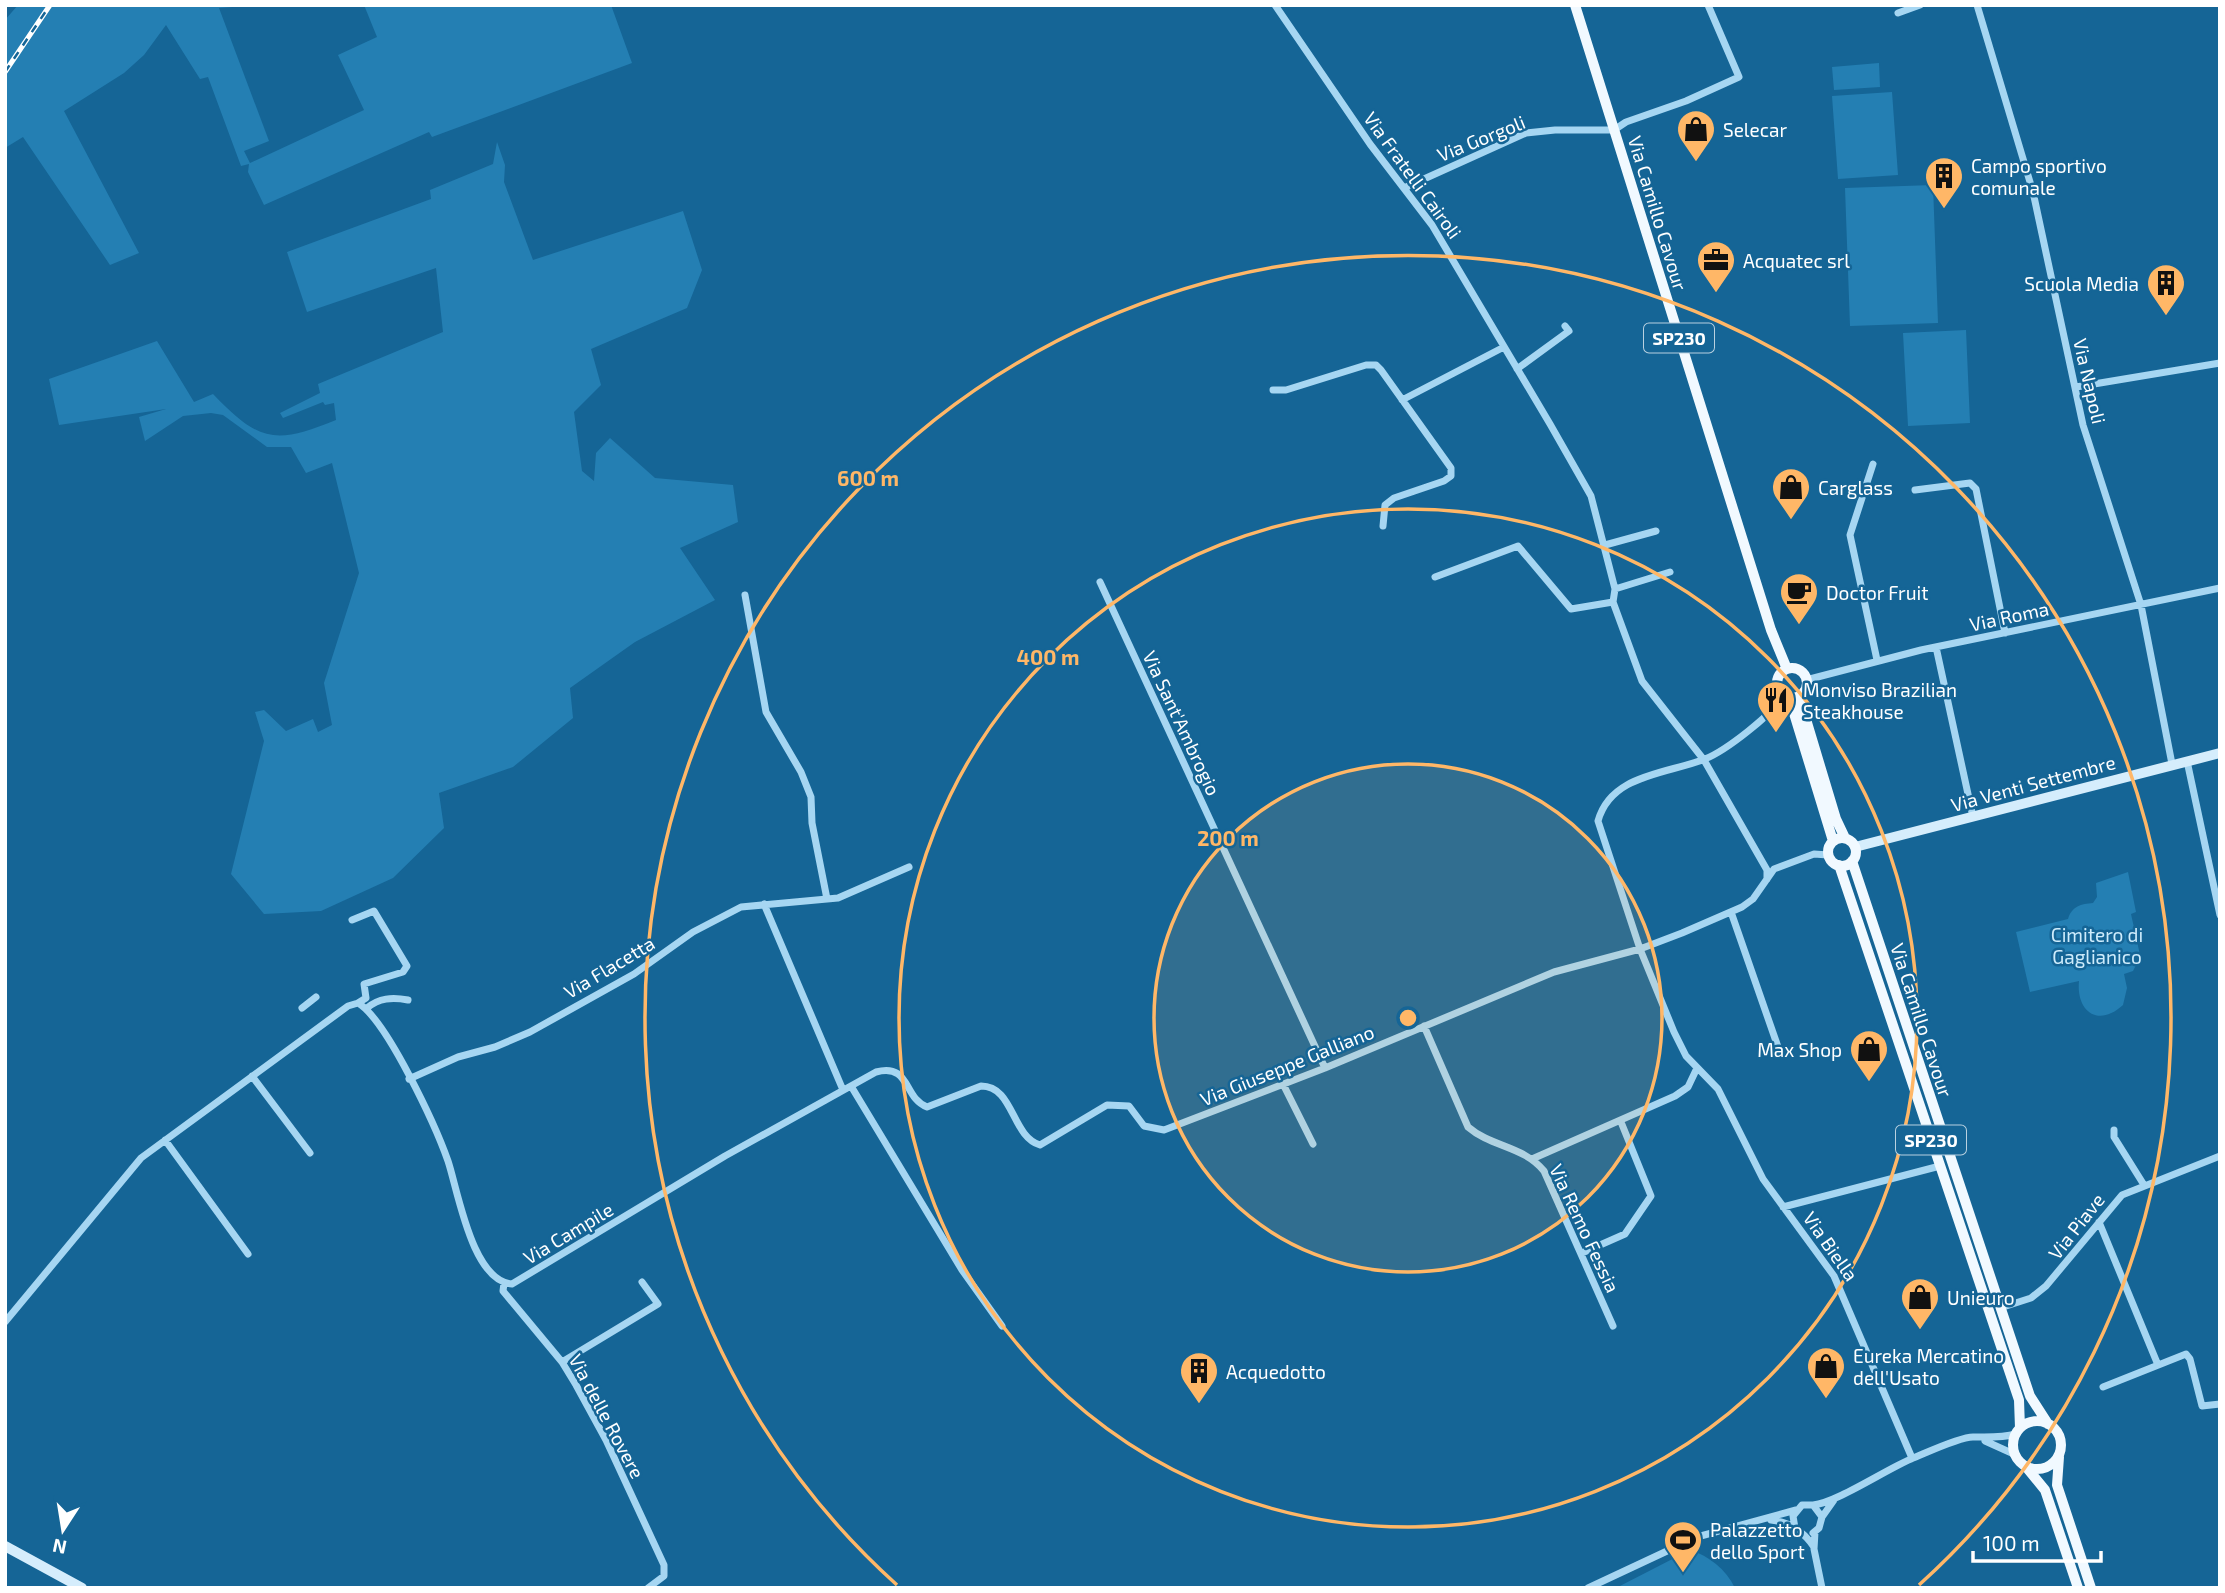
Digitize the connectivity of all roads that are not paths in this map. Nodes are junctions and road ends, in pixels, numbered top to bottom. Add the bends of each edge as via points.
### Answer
1 (1275, 5) edge
2 (1575, 5) edge
3 (1707, 5) edge
4 (1920, 5) edge
5 (1977, 5) edge
6 (1909, 7) edge
7 (1898, 13) dead end
8 (1614, 130) junction
9 (1404, 188) junction
10 (1565, 326) dead end
11 (1504, 347) junction
12 (2220, 363) edge
13 (1517, 369) junction
14 (2076, 387) junction
15 (1273, 390) dead end
16 (1402, 400) junction
17 (1873, 464) dead end
18 (1915, 490) dead end
19 (1383, 526) dead end
20 (1656, 531) dead end
21 (1605, 545) junction
22 (1670, 572) dead end
23 (1435, 577) dead end
24 (1100, 582) dead end
25 (2220, 588) edge
26 (1615, 589) junction
27 (745, 595) dead end
28 (1613, 602) junction
29 (2141, 605) junction
30 (2005, 633) junction
31 (1936, 647) junction
32 (1877, 660) junction
33 (1787, 669) junction
34 (1806, 680) junction
35 (1790, 696) junction
36 (2220, 753) edge
37 (1703, 760) junction
38 (2187, 761) junction
39 (2172, 764) junction
40 (1973, 817) junction
41 (1845, 838) junction
42 (1833, 841) junction
43 (1855, 847) junction
44 (1828, 855) junction
45 (1852, 861) junction
46 (1839, 865) junction
47 (909, 867) dead end
48 (1767, 879) junction
49 (827, 899) junction
50 (764, 904) junction
51 (1731, 912) junction
52 (2220, 915) edge
53 (352, 920) dead end
54 (1640, 949) junction
55 (316, 997) dead end
56 (408, 1000) dead end
57 (358, 1003) junction
58 (302, 1007) dead end
59 (367, 1008) junction
60 (1424, 1026) junction
61 (1778, 1047) dead end
62 (1325, 1068) junction
63 (1696, 1068) junction
64 (252, 1076) junction
65 (409, 1079) junction
66 (1283, 1084) junction
67 (847, 1088) junction
68 (1621, 1122) junction
69 (2114, 1130) dead end
70 (1024, 1138) joint
71 (165, 1140) junction
72 (1313, 1144) dead end
73 (310, 1153) dead end
74 (2220, 1156) edge
75 (1532, 1159) junction
76 (1940, 1166) junction
77 (2144, 1185) junction
78 (1783, 1207) junction
79 (2099, 1222) junction
80 (1582, 1253) junction
81 (248, 1254) dead end
82 (642, 1282) dead end
83 (504, 1283) junction
84 (2000, 1308) junction
85 (5, 1322) edge
86 (1002, 1326) dead end
87 (1613, 1326) dead end
88 (562, 1362) junction
89 (2158, 1365) junction
90 (2103, 1387) dead end
91 (2220, 1404) edge
92 (2048, 1424) junction
93 (2018, 1431) junction
94 (1978, 1438) junction
95 (2015, 1455) junction
96 (2059, 1455) junction
97 (1912, 1458) junction
98 (2025, 1466) junction
99 (1834, 1500) junction
100 (1813, 1506) junction
101 (1796, 1510) junction
102 (1822, 1517) junction
103 (1767, 1519) junction
104 (1795, 1528) junction
105 (1815, 1532) junction
106 (1804, 1534) junction
107 (5, 1546) edge
108 (1814, 1548) junction
109 (82, 1588) edge
110 (648, 1588) edge
111 (1588, 1588) edge
112 (1822, 1588) edge
113 (2078, 1588) edge
114 (2091, 1588) edge

1 - 9 street, Via Fratelli Cairoli
2 - 8 main road, Via Camillo Cavour / SP230
3 - 8 street via 1739,77
4 - 6 street
5 - 14 street, Via Napoli via 2033,192
6 - 7 street
8 - 9 street, Via Gorgoli via 1526,133
8 - 33 main road, Via Camillo Cavour / SP230
9 - 11 street, Via Fratelli Cairoli via 1432,225
10 - 13 street via 1569,331
11 - 13 street, Via Fratelli Cairoli
11 - 16 street
12 - 14 street
13 - 21 street, Via Fratelli Cairoli via 1591,496
14 - 29 street, Via Napoli via 2102,489
15 - 16 street via 1376,365
16 - 19 street via 1451,468 1451,476 1394,498 1385,505
17 - 32 street via 1850,535
18 - 30 street via 1970,483 1976,489
20 - 21 street
21 - 26 street, Via Fratelli Cairoli
22 - 26 street
23 - 28 street via 1518,546 1571,610
24 - 62 street, Via Sant'Ambrogio
25 - 29 street, Via Roma
26 - 28 street, Via Fratelli Cairoli
27 - 49 street via 766,712 811,797
28 - 37 street, Via Fratelli Cairoli via 1642,681
29 - 30 street, Via Roma
29 - 39 street, Via Napoli
30 - 31 street, Via Roma
31 - 32 street, Via Roma
31 - 40 street
32 - 34 street, Via Roma
33 - 34 main road via 1797,669
33 - 35 main road via 1777,683
34 - 35 main road via 1805,689
35 - 37 street, Via Biella
35 - 41 main road
35 - 42 main road
36 - 38 street, Via Venti Settembre
37 - 48 street, Via Fratelli Cairoli via 1767,870
37 - 54 street, Via Biella via 1637,780 1610,799 1601,812 1600,832
38 - 39 street, Via Venti Settembre
38 - 52 street
39 - 40 street, Via Venti Settembre
40 - 43 street, Via Venti Settembre
41 - 42 main road
41 - 43 main road
42 - 44 main road
43 - 45 main road
44 - 46 main road, Via Camillo Cavour / SP230
44 - 48 street, Via Giuseppe Galliano via 1814,854 1774,869
45 - 46 main road
45 - 84 main road, Via Camillo Cavour / SP230
46 - 76 main road, Via Camillo Cavour / SP230
47 - 49 street, Via Flacetta via 848,895
48 - 51 street, Via Giuseppe Galliano via 1753,899
49 - 50 street, Via Flacetta
50 - 65 street, Via Flacetta via 718,917 634,974 530,1032
50 - 67 street
51 - 54 street, Via Giuseppe Galliano
51 - 61 street
53 - 57 street via 374,911 407,966 403,972 364,985 366,998
54 - 60 street, Via Giuseppe Galliano via 1554,972
54 - 63 street, Via Biella via 1674,1032
55 - 58 street
56 - 59 street via 376,1001
57 - 59 street
57 - 64 street
59 - 65 street
60 - 62 street, Via Giuseppe Galliano
60 - 75 street, Via Remo Fessia via 1468,1127
62 - 66 street, Via Giuseppe Galliano
63 - 68 street via 1688,1087
63 - 78 street, Via Biella via 1718,1089 1753,1162
64 - 71 street
64 - 73 street
65 - 83 street via 448,1161 462,1218 477,1251 490,1272
66 - 70 street, Via Giuseppe Galliano via 1164,1129 1144,1126 1129,1106 1117,1104 1107,1105 1040,1145
66 - 72 street
67 - 70 street, Via Campile via 889,1069 902,1077 920,1105 927,1107 990,1086 1007,1104
67 - 83 street, Via Campile via 521,1280
67 - 86 street
68 - 75 street
68 - 80 street via 1651,1196 1625,1234
69 - 77 street
71 - 81 street
71 - 85 street via 141,1158
74 - 77 street, Via Piave
75 - 80 street, Via Remo Fessia via 1544,1171
76 - 78 street
76 - 93 main road, Via Camillo Cavour / SP230 via 2019,1399
77 - 79 street, Via Piave via 2122,1195
78 - 97 street, Via Biella via 1834,1276
79 - 84 street, Via Piave via 2046,1286 2031,1298
79 - 89 street
80 - 87 street, Via Remo Fessia
82 - 88 street via 659,1304
83 - 88 street, Via delle Rovere via 503,1291
84 - 92 main road, Via Camillo Cavour / SP230 via 2034,1406
88 - 110 street, Via delle Rovere via 606,1440 664,1565 664,1576
89 - 90 street
89 - 91 street via 2171,1357 2189,1355 2202,1406
92 - 93 main road via 2033,1422
92 - 96 main road via 2058,1434
93 - 94 street
93 - 95 main road
94 - 95 street
94 - 97 street
95 - 98 main road
96 - 98 main road via 2041,1469
96 - 114 main road via 2057,1485
97 - 99 street
98 - 113 main road via 2045,1490
99 - 100 street
99 - 102 street
100 - 101 street
100 - 102 street
101 - 103 street
101 - 104 street
102 - 105 street
103 - 104 street
103 - 111 street via 1697,1537
104 - 106 street
105 - 106 street
105 - 108 street
106 - 108 street
107 - 109 street
108 - 112 street

